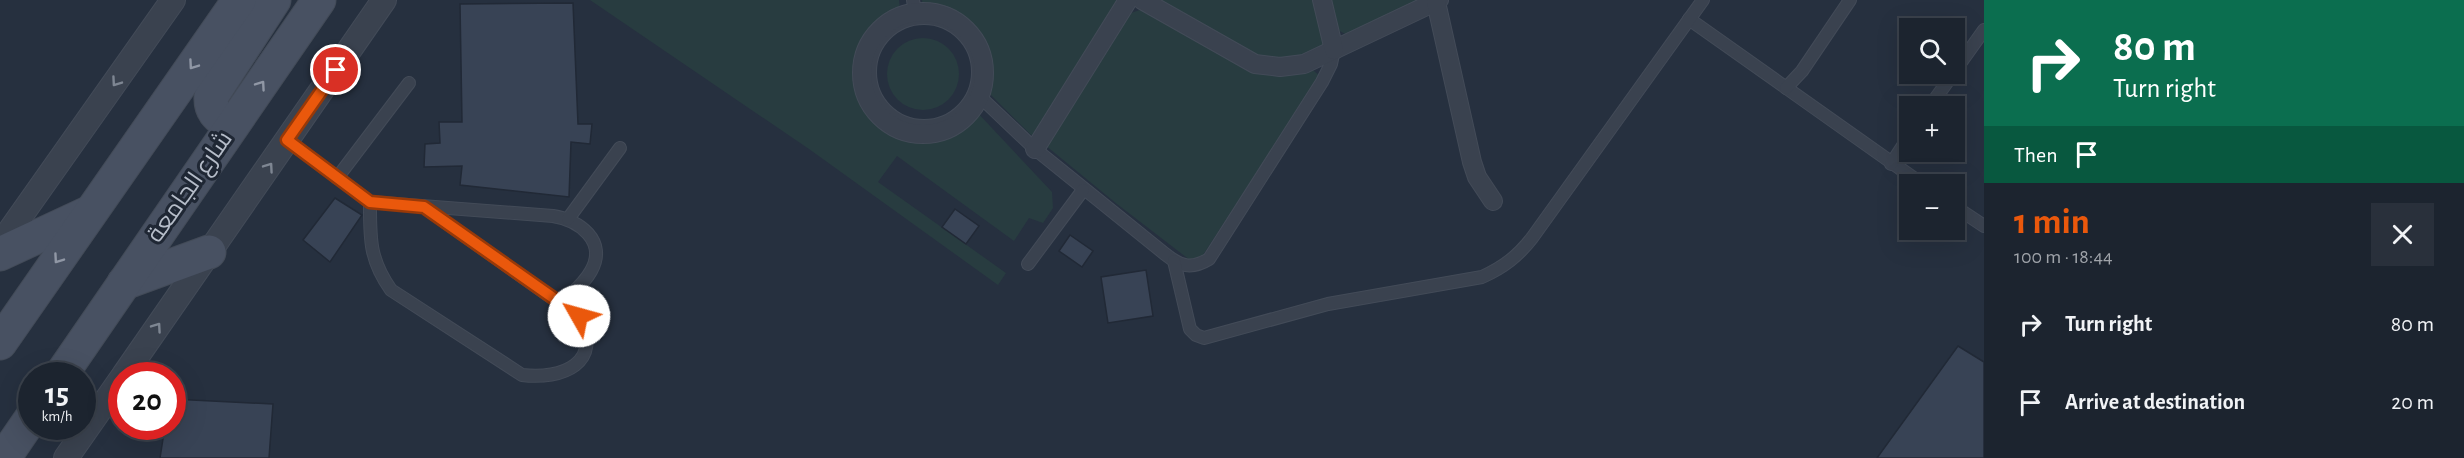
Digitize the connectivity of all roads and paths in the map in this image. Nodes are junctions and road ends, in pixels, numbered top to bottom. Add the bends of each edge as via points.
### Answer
1 (173, 0) edge
2 (239, 0) edge
3 (274, 0) edge
4 (319, 0) edge
5 (384, 0) edge
6 (1128, 0) edge
7 (1142, 0) edge
8 (1322, 0) edge
9 (1703, 0) edge
10 (1850, 0) edge
11 (1438, 1) edge
12 (915, 10) edge
13 (1689, 19) junction
14 (1984, 30) edge
15 (1334, 50) junction
16 (1965, 57) edge
17 (409, 82) dead end
18 (1786, 88) junction
19 (978, 94) junction
20 (231, 127) junction
21 (287, 140) junction
22 (620, 148) dead end
23 (1035, 149) junction
24 (1899, 152) edge
25 (1891, 164) junction
26 (1906, 174) edge
27 (337, 178) junction
28 (1083, 190) junction
29 (1493, 201) dead end
30 (370, 202) junction
31 (424, 207) junction
32 (90, 212) junction
33 (1965, 213) edge
34 (568, 219) junction
35 (1984, 226) edge
36 (0, 246) edge
37 (209, 252) junction
38 (0, 254) edge
39 (1174, 261) junction
40 (1028, 264) dead end
41 (124, 283) junction
42 (562, 303) junction
43 (0, 343) edge
44 (70, 362) edge
45 (133, 362) edge
46 (108, 398) edge
47 (18, 438) edge
48 (4, 458) edge
49 (66, 458) edge

1 -> 36 street
2 -> 32 main road
3 - 20 main road via 211,97 214,112
20 -> 4 main road, شارع الجامعة
5 - 21 street
6 - 23 street
7 - 15 street via 1255,64 1304,64
8 - 15 street
9 - 13 lane
10 - 18 lane
11 - 15 street
11 - 29 street via 1472,162
12 - 19 street via 951,17 966,28 983,60 984,78
12 - 19 street via 882,26 863,57 862,76 874,111 904,132 922,135 957,124 970,112
13 - 18 lane
13 - 39 lane via 1532,238 1502,268 1482,277 1294,312 1204,338 1190,329
14 - 16 lane
15 - 39 lane via 1322,82 1209,259 1198,266
17 - 27 lane
18 - 25 lane
19 - 23 lane
20 - 41 main road, شارع الجامعة
21 - 27 lane
37 -> 21 street
22 - 34 lane
23 - 28 lane
24 - 25 lane
25 - 26 lane
27 - 30 lane
28 - 39 lane
28 - 40 lane
30 - 31 lane
30 - 42 lane via 372,253 391,290 522,375 543,378 563,372 581,360 587,347 587,331 579,316
31 - 34 lane
31 - 42 lane
32 - 38 main road
32 -> 43 main road
33 - 35 lane
34 - 42 lane via 587,232 595,254 592,270
37 - 41 main road
45 -> 37 street
41 - 44 main road, شارع الجامعة
46 - 49 street
47 - 48 main road

